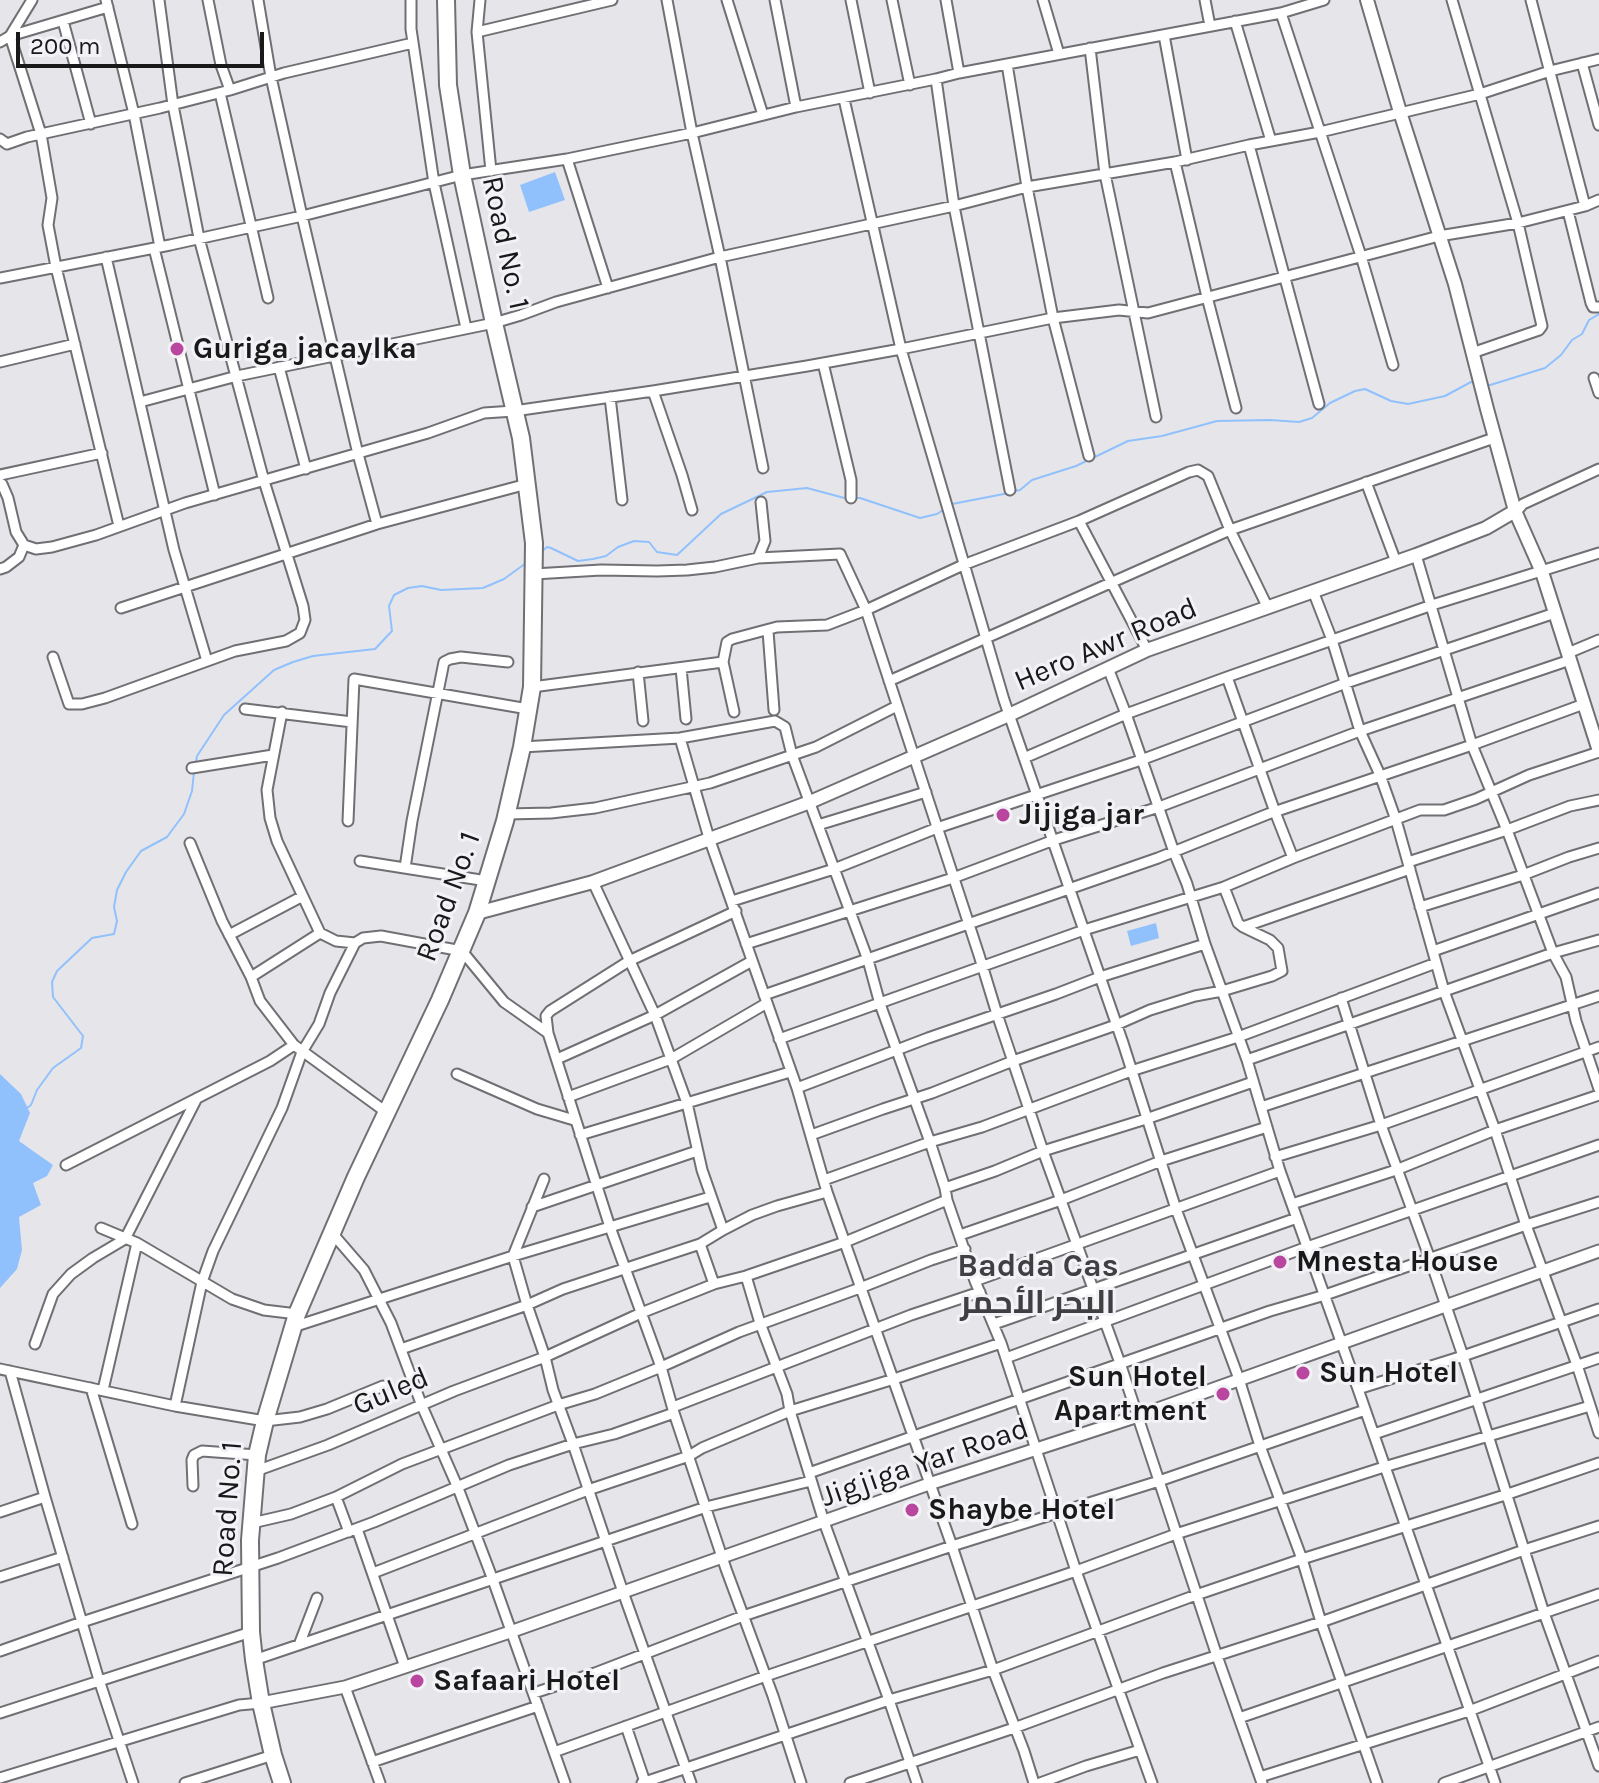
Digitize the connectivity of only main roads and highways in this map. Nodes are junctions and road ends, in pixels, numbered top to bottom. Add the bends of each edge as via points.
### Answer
1 (446, 0) edge
2 (1367, 0) edge
3 (1516, 512) junction
4 (1595, 724) edge
5 (1599, 752) edge
6 (477, 913) junction
7 (282, 1783) edge

1 - 6 highway, Road No. 1 via 448,85 462,175 521,438 534,543 532,687 507,814
2 - 3 main road via 1455,284
3 - 4 main road
3 - 6 main road, Hero Awr Road via 1416,555 1147,650 810,802 593,882
4 - 5 main road
6 - 7 highway, Road No. 1 via 294,1321 265,1421 256,1463 249,1567 251,1632 261,1703

